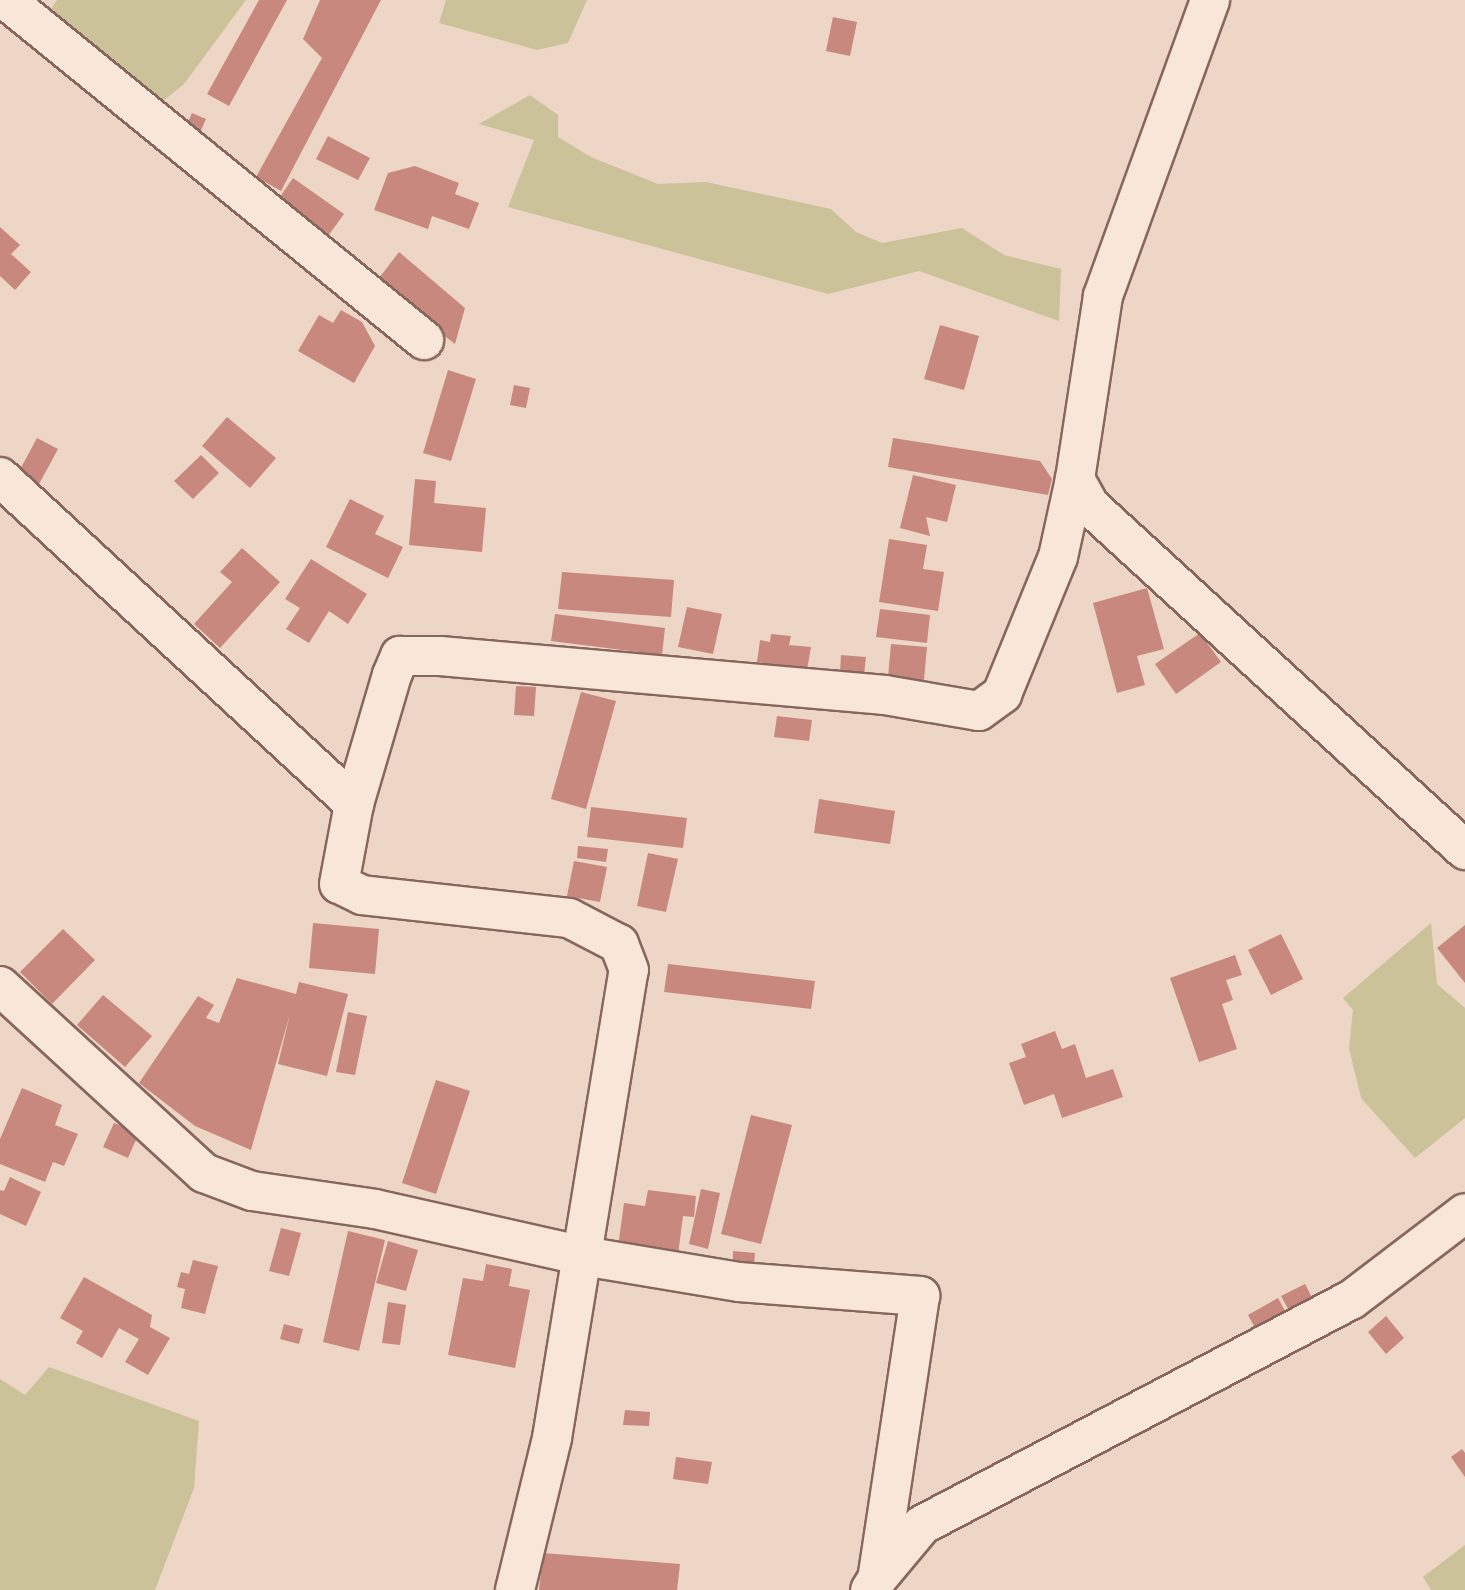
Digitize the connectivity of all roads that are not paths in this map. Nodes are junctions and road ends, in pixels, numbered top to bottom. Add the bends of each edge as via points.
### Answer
1 (6, 0) edge
2 (1210, 0) edge
3 (424, 340) dead end
4 (0, 477) edge
5 (1075, 479) junction
6 (354, 804) junction
7 (1460, 836) edge
8 (0, 986) edge
9 (1465, 1213) edge
10 (583, 1256) junction
11 (873, 1585) edge
12 (515, 1590) edge

1 - 3 street
2 - 5 street via 1103,296
4 - 6 street
5 - 6 street via 1058,556 1002,694 979,711 885,695 400,656
5 - 7 street via 1090,506
6 - 10 street via 339,884 362,895 569,918 619,943 626,955 629,970
8 - 10 street via 204,1173 252,1191 375,1209
9 - 11 street via 1351,1300 922,1525
10 - 11 street via 739,1282 920,1296
10 - 12 street via 552,1438

